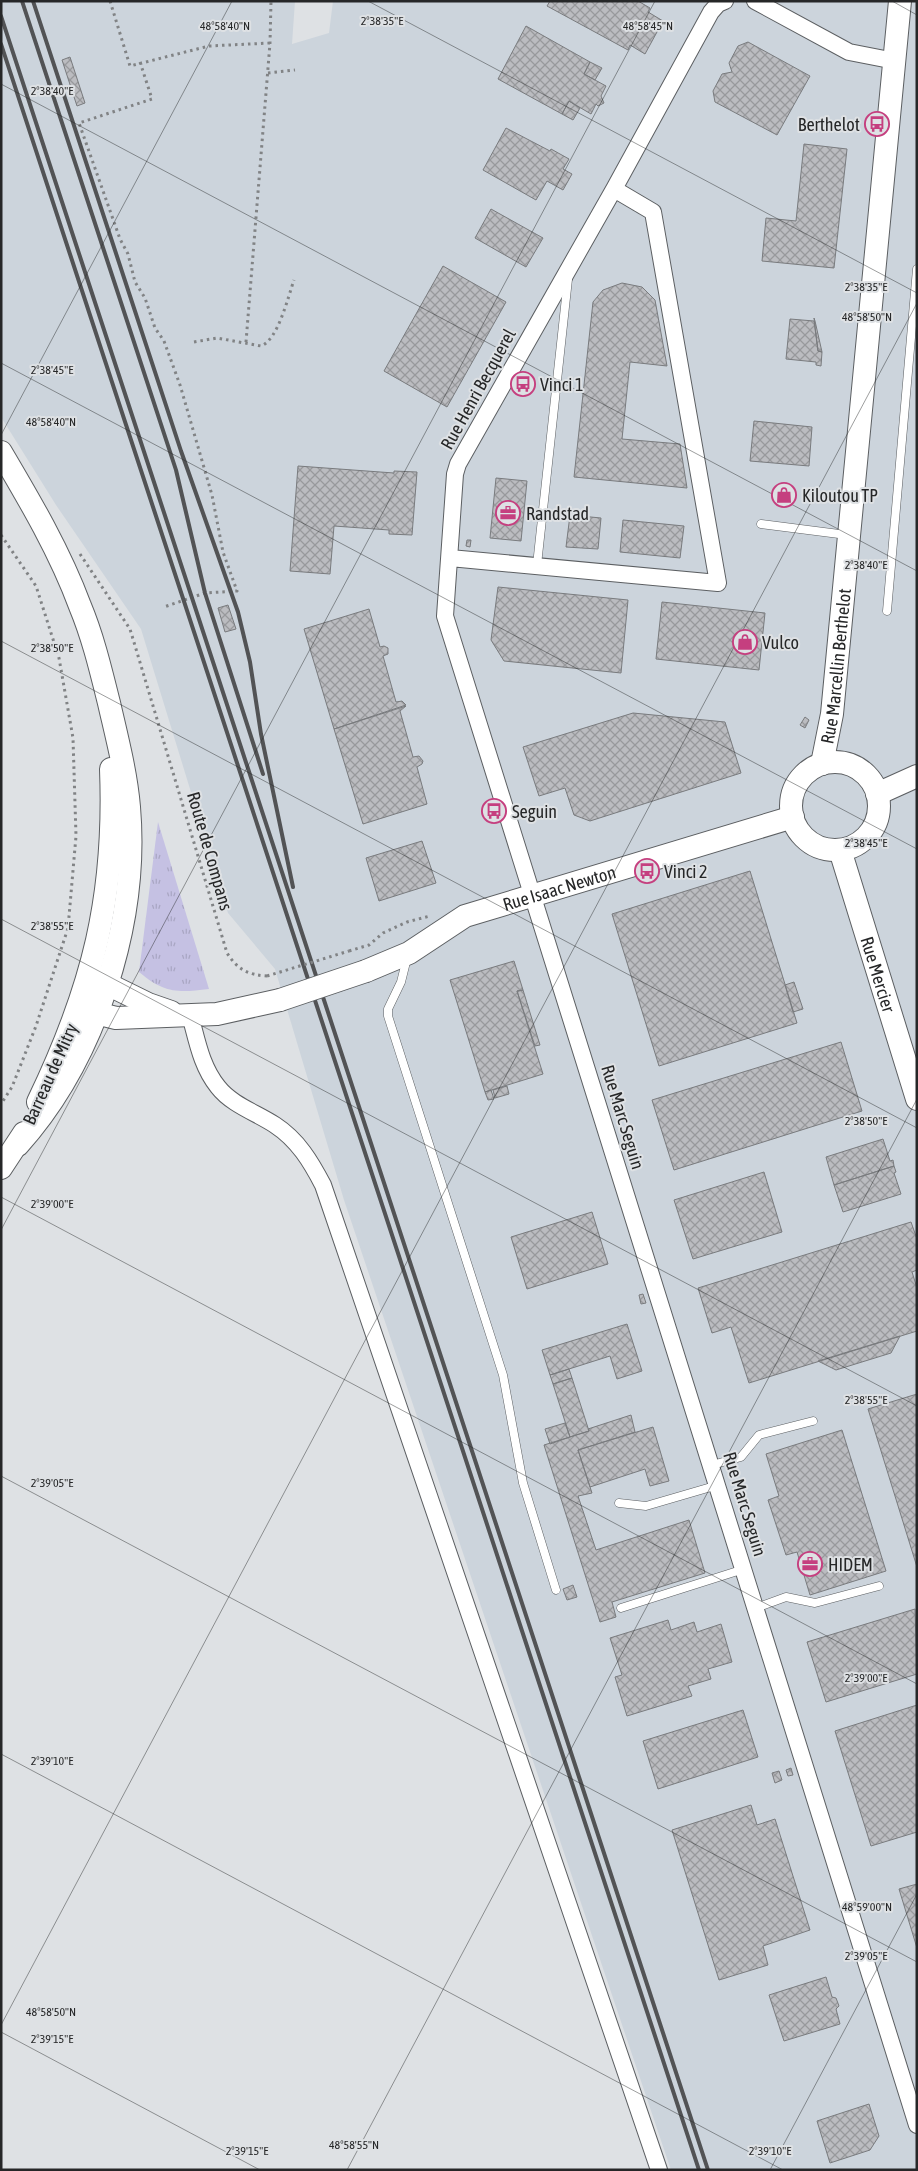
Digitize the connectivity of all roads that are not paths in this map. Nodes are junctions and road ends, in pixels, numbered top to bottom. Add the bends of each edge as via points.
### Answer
1 (725, 1) edge
2 (755, 1) edge
3 (900, 1) edge
4 (895, 61) junction
5 (614, 189) junction
6 (570, 265) junction
7 (917, 269) edge
8 (1, 452) edge
9 (761, 524) dead end
10 (849, 535) junction
11 (450, 558) junction
12 (536, 565) junction
13 (887, 611) dead end
14 (822, 764) junction
15 (917, 776) edge
16 (877, 794) junction
17 (792, 817) junction
18 (840, 850) junction
19 (533, 895) junction
20 (409, 953) junction
21 (98, 980) junction
22 (87, 1011) junction
23 (183, 1015) junction
24 (917, 1099) edge
25 (1, 1168) edge
26 (813, 1421) dead end
27 (712, 1465) junction
28 (718, 1485) junction
29 (619, 1503) dead end
30 (744, 1569) junction
31 (879, 1586) dead end
32 (556, 1590) dead end
33 (621, 1608) dead end
34 (756, 1608) junction
35 (917, 2125) edge
36 (658, 2170) edge

1 - 5 street, Rue Henri Becquerel via 711,12
2 - 4 street via 849,52
3 - 4 street, Rue Marcellin Berthelot
4 - 10 street, Rue Marcellin Berthelot
5 - 6 street, Rue Henri Becquerel
5 - 12 street via 653,212 718,583
6 - 11 street, Rue Henri Becquerel via 458,464
6 - 12 lane
7 - 13 lane
8 - 21 street, Barreau de Mitry via 45,530 80,606 105,688 112,802
9 - 10 lane
10 - 14 street, Rue Marcellin Berthelot via 832,714
11 - 12 street
11 - 19 street, Rue Henri Becquerel via 445,616
14 - 16 street via 849,764 862,771
14 - 17 street via 808,771 798,782 792,796
15 - 16 street
16 - 18 street via 879,809 871,830 854,846
17 - 18 street via 803,836 814,845 826,850
17 - 19 street, Rue Isaac Newton
18 - 24 street, Rue Mercier
19 - 20 street, Rue Isaac Newton via 465,916
19 - 27 street, Rue Marc Seguin
20 - 23 street, Rue Isaac Newton, bridge via 280,1000 233,1011
20 - 32 lane via 388,1016 503,1375 523,1483
21 - 22 street, Barreau de Mitry
21 - 23 street via 148,1004
22 - 23 street, Rue Isaac Newton via 124,1018
22 - 25 street, Barreau de Mitry via 18,1146
23 - 36 street via 218,1087 228,1098 277,1126 288,1136 312,1163 323,1185
26 - 27 lane via 759,1435 741,1457
27 - 28 street, Rue Marc Seguin
28 - 29 lane via 646,1506
28 - 30 street, Rue Marc Seguin
30 - 33 lane
30 - 34 street, Rue Marc Seguin
31 - 34 lane via 814,1603 786,1598
34 - 35 street, Rue Marc Seguin

